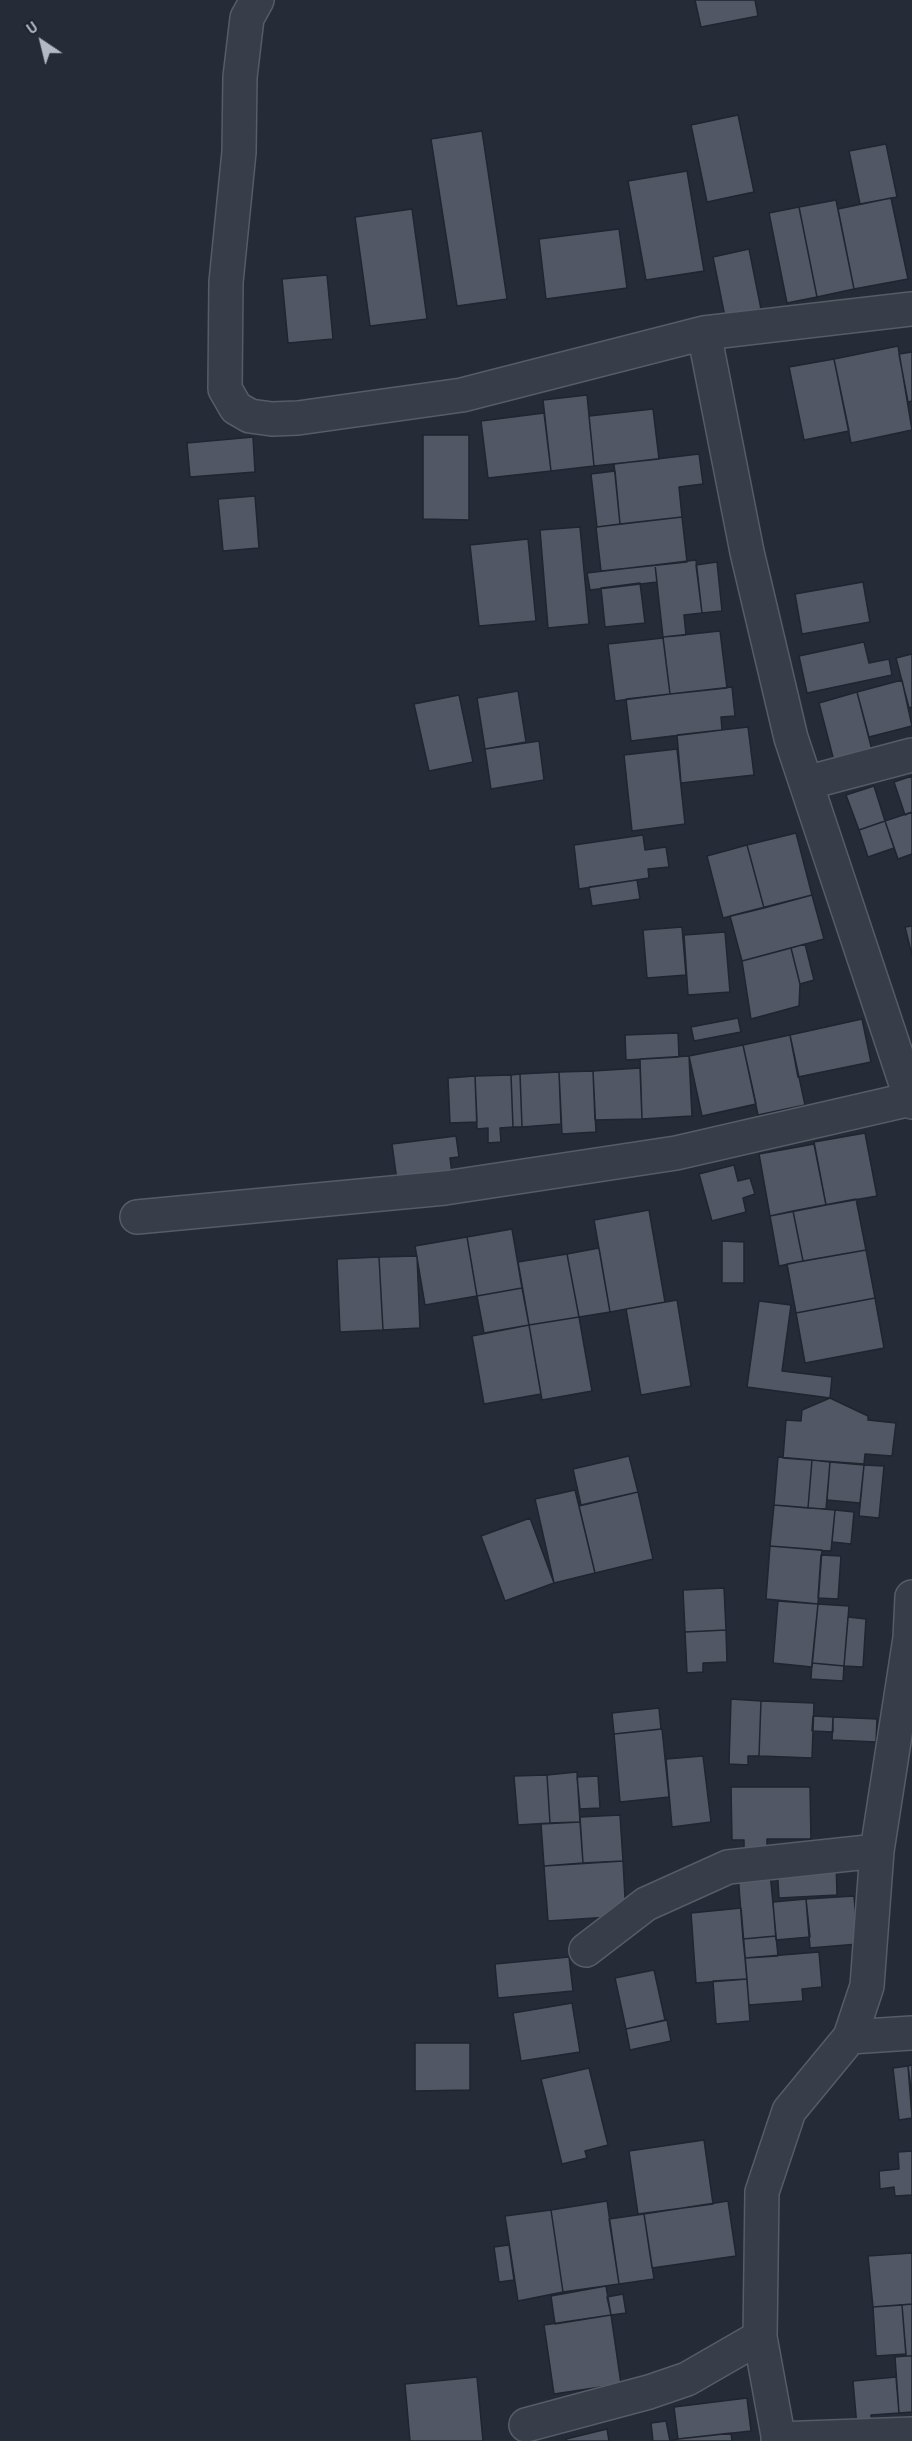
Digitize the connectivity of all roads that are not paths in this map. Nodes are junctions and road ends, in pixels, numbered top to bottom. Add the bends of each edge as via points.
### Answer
1 (257, 0) edge
2 (912, 309) edge
3 (704, 333) junction
4 (912, 755) edge
5 (806, 783) junction
6 (912, 1100) edge
7 (137, 1217) dead end
8 (912, 1597) edge
9 (878, 1851) junction
10 (586, 1950) dead end
11 (912, 2033) edge
12 (850, 2037) junction
13 (760, 2337) junction
14 (526, 2425) dead end
15 (912, 2434) edge
16 (779, 2440) edge

1 - 3 street via 247,18 240,76 239,152 226,282 225,389 236,408 250,416 298,418 462,395
2 - 3 street
3 - 5 street via 754,585 780,697
4 - 5 street
5 - 6 street
6 - 7 street via 676,1153 444,1188
8 - 9 street via 910,1638
9 - 10 street via 728,1867 646,1904
9 - 12 street via 867,1986
11 - 12 street
12 - 13 street via 789,2111 762,2192
13 - 14 street via 687,2379
13 - 16 street
15 - 16 street

